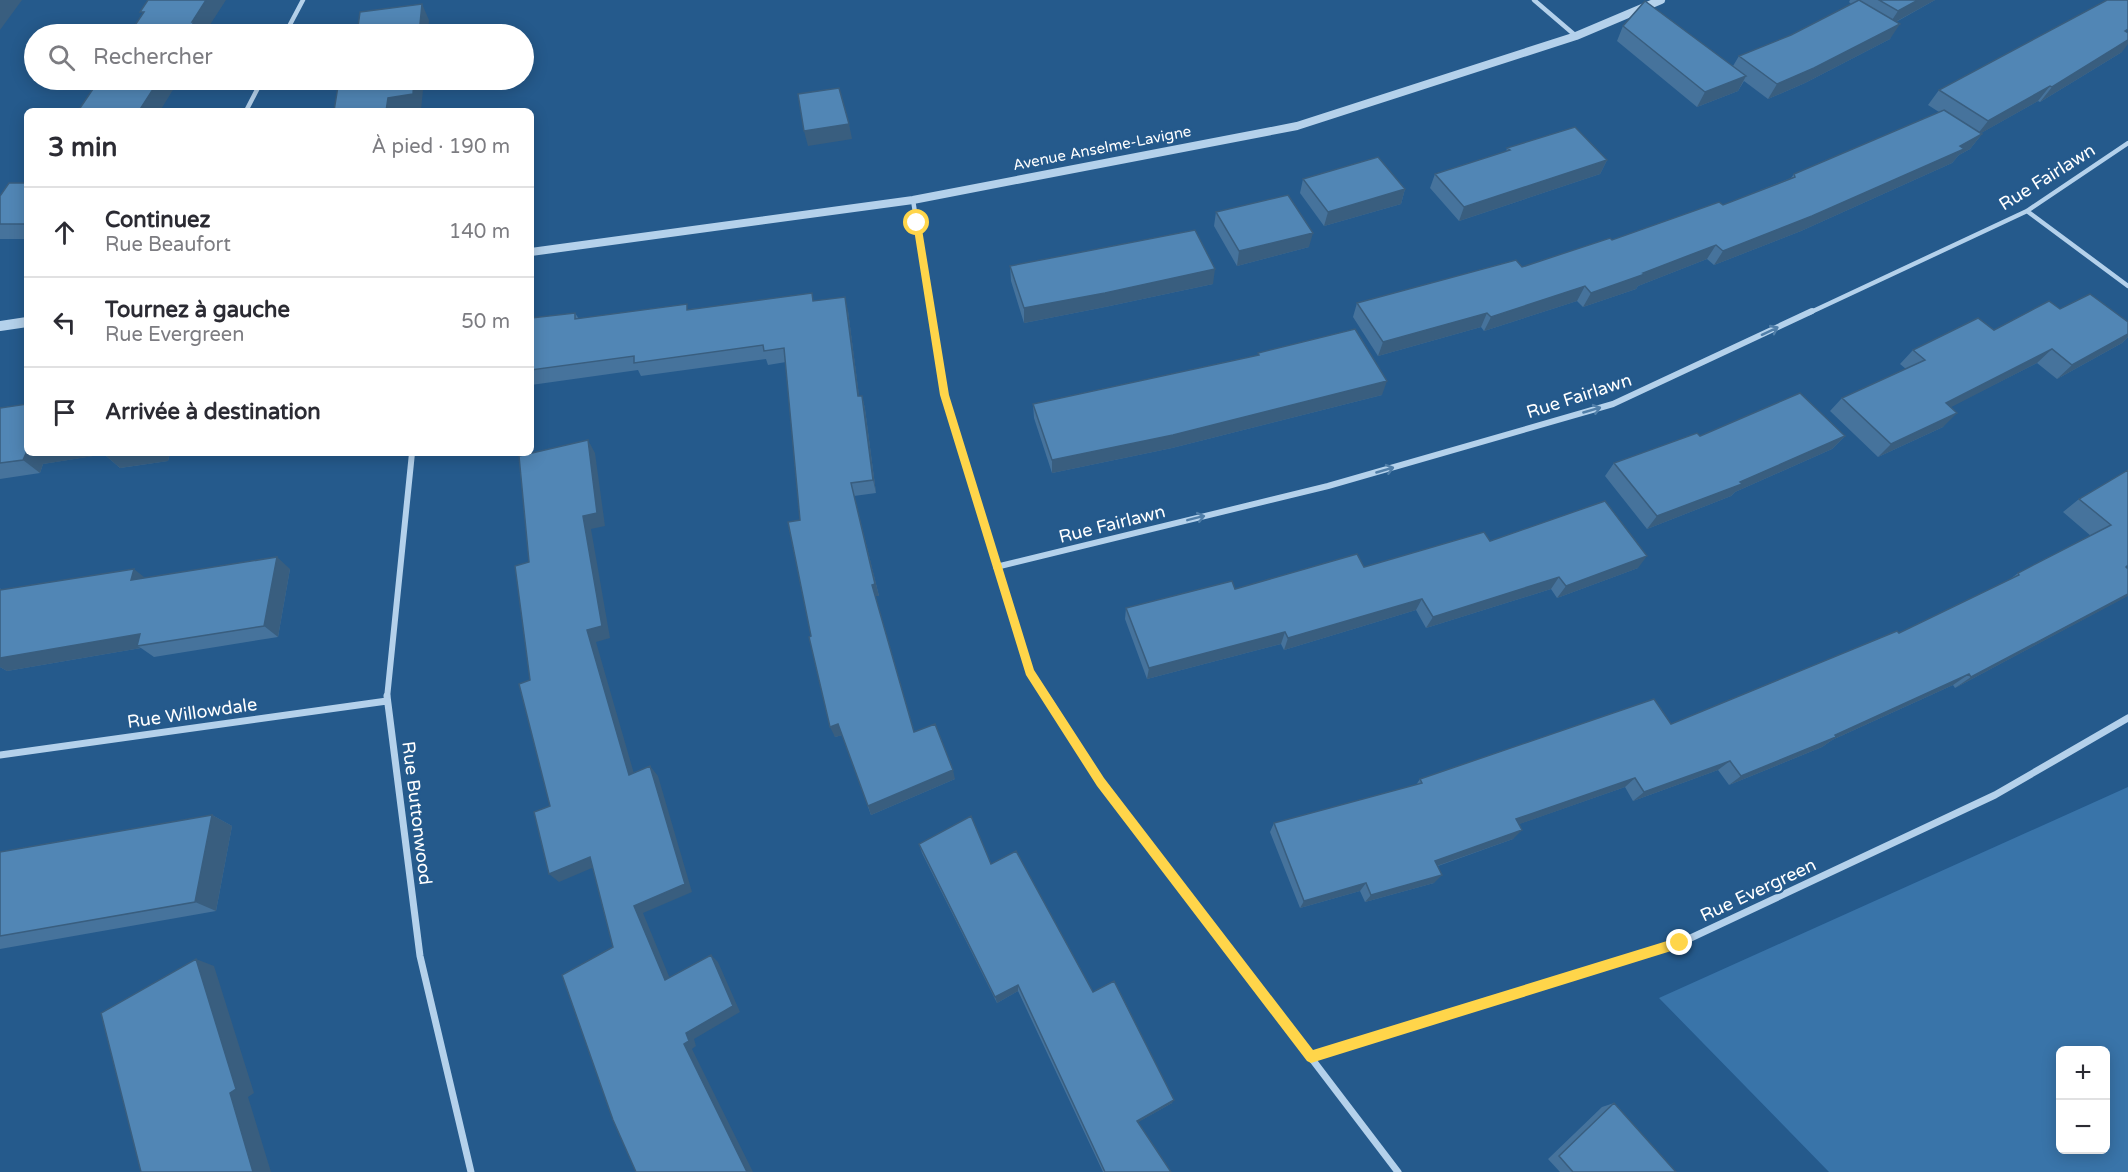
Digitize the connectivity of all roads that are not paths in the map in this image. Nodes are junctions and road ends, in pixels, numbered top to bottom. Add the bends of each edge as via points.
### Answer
1 (303, 0) edge
2 (1534, 0) edge
3 (1661, 0) edge
4 (290, 24) edge
5 (1576, 36) junction
6 (257, 90) edge
7 (248, 108) edge
8 (2128, 143) edge
9 (913, 200) junction
10 (2027, 211) junction
11 (534, 252) edge
12 (2128, 286) edge
13 (24, 322) edge
14 (0, 326) edge
15 (412, 456) edge
16 (996, 567) junction
17 (387, 701) junction
18 (2128, 718) edge
19 (0, 754) edge
20 (1311, 1057) junction
21 (471, 1172) edge
22 (1398, 1172) edge

1 - 4 street
2 - 5 street
3 - 5 street, Avenue Anselme-Lavigne
5 - 9 street, Avenue Anselme-Lavigne via 1297,126
6 - 7 street
8 - 10 street, Rue Fairlawn
9 - 11 street, Avenue Anselme-Lavigne
9 - 16 street via 944,395
10 - 12 street
16 -> 10 street, Rue Fairlawn via 1328,486 1613,404
13 - 14 street
15 - 17 street, Rue Buttonwood
16 - 20 street via 1030,671 1101,782
17 - 19 street, Rue Willowdale
17 - 21 street, Rue Buttonwood via 420,956
18 - 20 street, Rue Evergreen via 1995,795 1680,943
20 - 22 street

